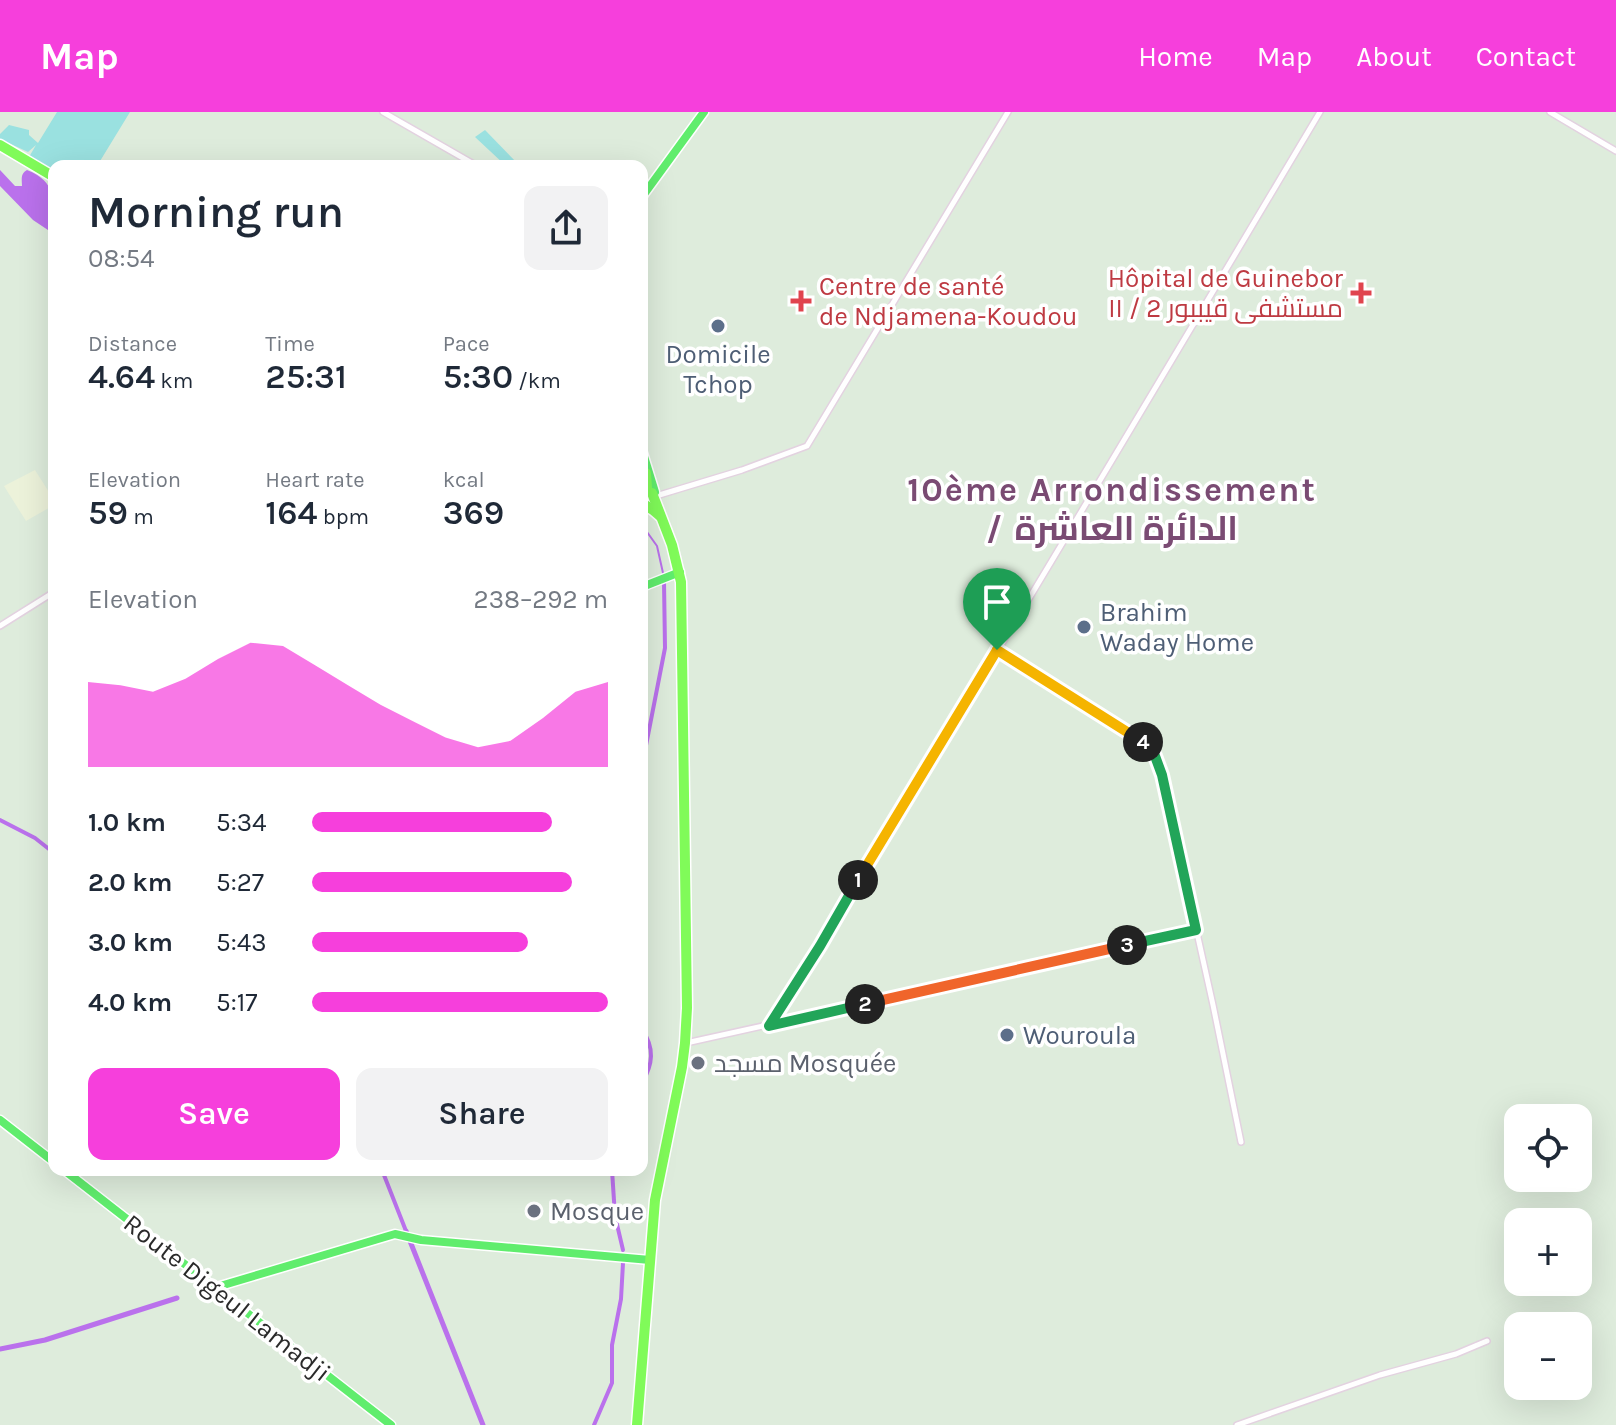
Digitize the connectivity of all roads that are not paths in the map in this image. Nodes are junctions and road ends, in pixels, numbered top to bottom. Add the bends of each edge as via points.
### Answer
1 (383, 112) edge
2 (704, 112) edge
3 (1008, 112) edge
4 (1320, 112) edge
5 (1550, 112) edge
6 (0, 145) edge
7 (1616, 151) edge
8 (467, 160) edge
9 (48, 173) edge
10 (648, 188) edge
11 (649, 496) edge
12 (670, 541) junction
13 (680, 572) junction
14 (648, 585) edge
15 (48, 596) edge
16 (0, 626) edge
17 (997, 650) junction
18 (1196, 930) junction
19 (769, 1026) junction
20 (685, 1043) junction
21 (0, 1122) edge
22 (1241, 1142) dead end
23 (48, 1159) edge
24 (70, 1176) edge
25 (650, 1260) junction
26 (212, 1288) junction
27 (1487, 1341) dead end
28 (383, 1425) edge
29 (391, 1425) edge
30 (637, 1425) edge
31 (1237, 1425) edge

1 - 8 street
2 - 10 main road
3 - 11 street via 807,446
4 - 17 street
5 - 7 street
6 - 9 highway
11 - 12 highway
11 - 12 highway
12 - 13 highway
13 - 14 main road
13 - 20 highway
15 - 16 street
17 - 18 street via 1148,746 1162,775
17 - 19 street
18 - 19 street
18 - 22 street
19 - 20 street
20 - 25 highway via 655,1200
21 - 23 main road
24 - 26 main road, Route Digeul Lamadji
25 - 26 main road via 395,1234
25 - 30 highway
26 - 28 main road, Route Digeul Lamadji
26 - 29 main road, Route Digeul Lamadji
27 - 31 street

